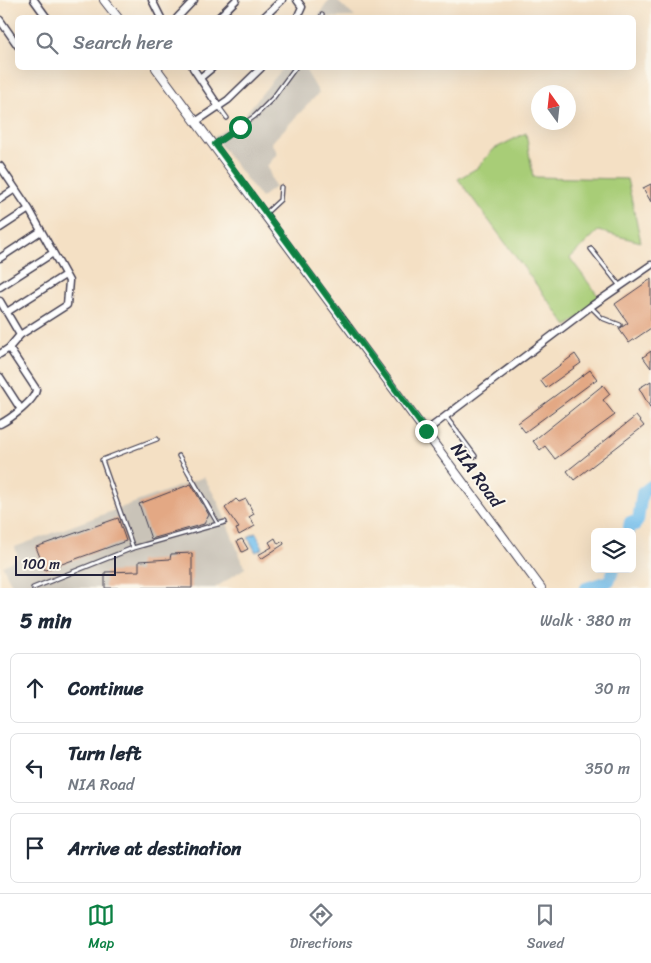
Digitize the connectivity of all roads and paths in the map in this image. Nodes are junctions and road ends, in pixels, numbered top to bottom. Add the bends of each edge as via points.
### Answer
1 (34, 0) edge
2 (104, 0) edge
3 (159, 0) edge
4 (194, 0) edge
5 (236, 0) edge
6 (282, 0) edge
7 (297, 0) edge
8 (152, 3) edge
9 (45, 15) edge
10 (116, 15) edge
11 (159, 15) edge
12 (179, 15) edge
13 (221, 15) edge
14 (266, 15) edge
15 (298, 15) edge
16 (0, 20) edge
17 (3, 30) edge
18 (15, 43) edge
19 (158, 70) edge
20 (194, 70) edge
21 (210, 70) edge
22 (259, 70) edge
23 (294, 70) edge
24 (200, 78) junction
25 (219, 107) junction
26 (227, 118) dead end
27 (197, 121) junction
28 (215, 144) junction
29 (0, 166) edge
30 (281, 187) dead end
31 (15, 189) junction
32 (0, 199) edge
33 (29, 209) junction
34 (266, 214) junction
35 (0, 228) edge
36 (41, 231) junction
37 (591, 249) dead end
38 (53, 253) junction
39 (0, 258) edge
40 (651, 265) edge
41 (65, 275) junction
42 (620, 287) junction
43 (0, 288) edge
44 (0, 301) edge
45 (590, 307) junction
46 (7, 312) junction
47 (620, 325) dead end
48 (20, 335) junction
49 (9, 348) junction
50 (0, 354) edge
51 (0, 377) edge
52 (20, 408) junction
53 (445, 416) junction
54 (0, 424) edge
55 (426, 431) junction
56 (157, 439) dead end
57 (179, 456) dead end
58 (475, 456) dead end
59 (225, 522) dead end
60 (218, 524) junction
61 (133, 548) junction
62 (33, 588) edge
63 (541, 588) edge

1 - 9 street
2 - 10 street
3 - 8 street
4 - 12 street
5 - 13 street
6 - 14 street
7 - 15 street via 302,7
8 - 11 street
16 - 17 street
17 - 18 street
19 - 27 street, NIA Road
20 - 24 street
21 - 24 street
22 - 25 street
23 - 28 lane via 255,116
24 - 25 street
25 - 26 lane
25 - 27 street
27 - 28 street, NIA Road
28 - 34 street, NIA Road
29 - 31 street
30 - 34 lane via 280,200
31 - 32 street
31 - 33 street
33 - 35 street
33 - 36 street
34 - 55 street, NIA Road
36 - 38 street
36 - 39 street
37 - 42 lane
38 - 41 street
38 - 43 street
40 - 42 street
41 - 46 street
41 - 48 street via 69,281 67,305
42 - 45 street
44 - 46 street
45 - 47 lane via 602,318
45 - 53 street
46 - 48 street
48 - 49 street
49 - 50 street
49 - 52 street via 36,389
51 - 52 street
52 - 54 street via 13,417
53 - 55 street
53 - 58 lane
55 - 63 street, NIA Road
56 - 61 lane via 102,460
57 - 60 lane
59 - 60 lane
60 - 61 lane
61 - 62 lane

